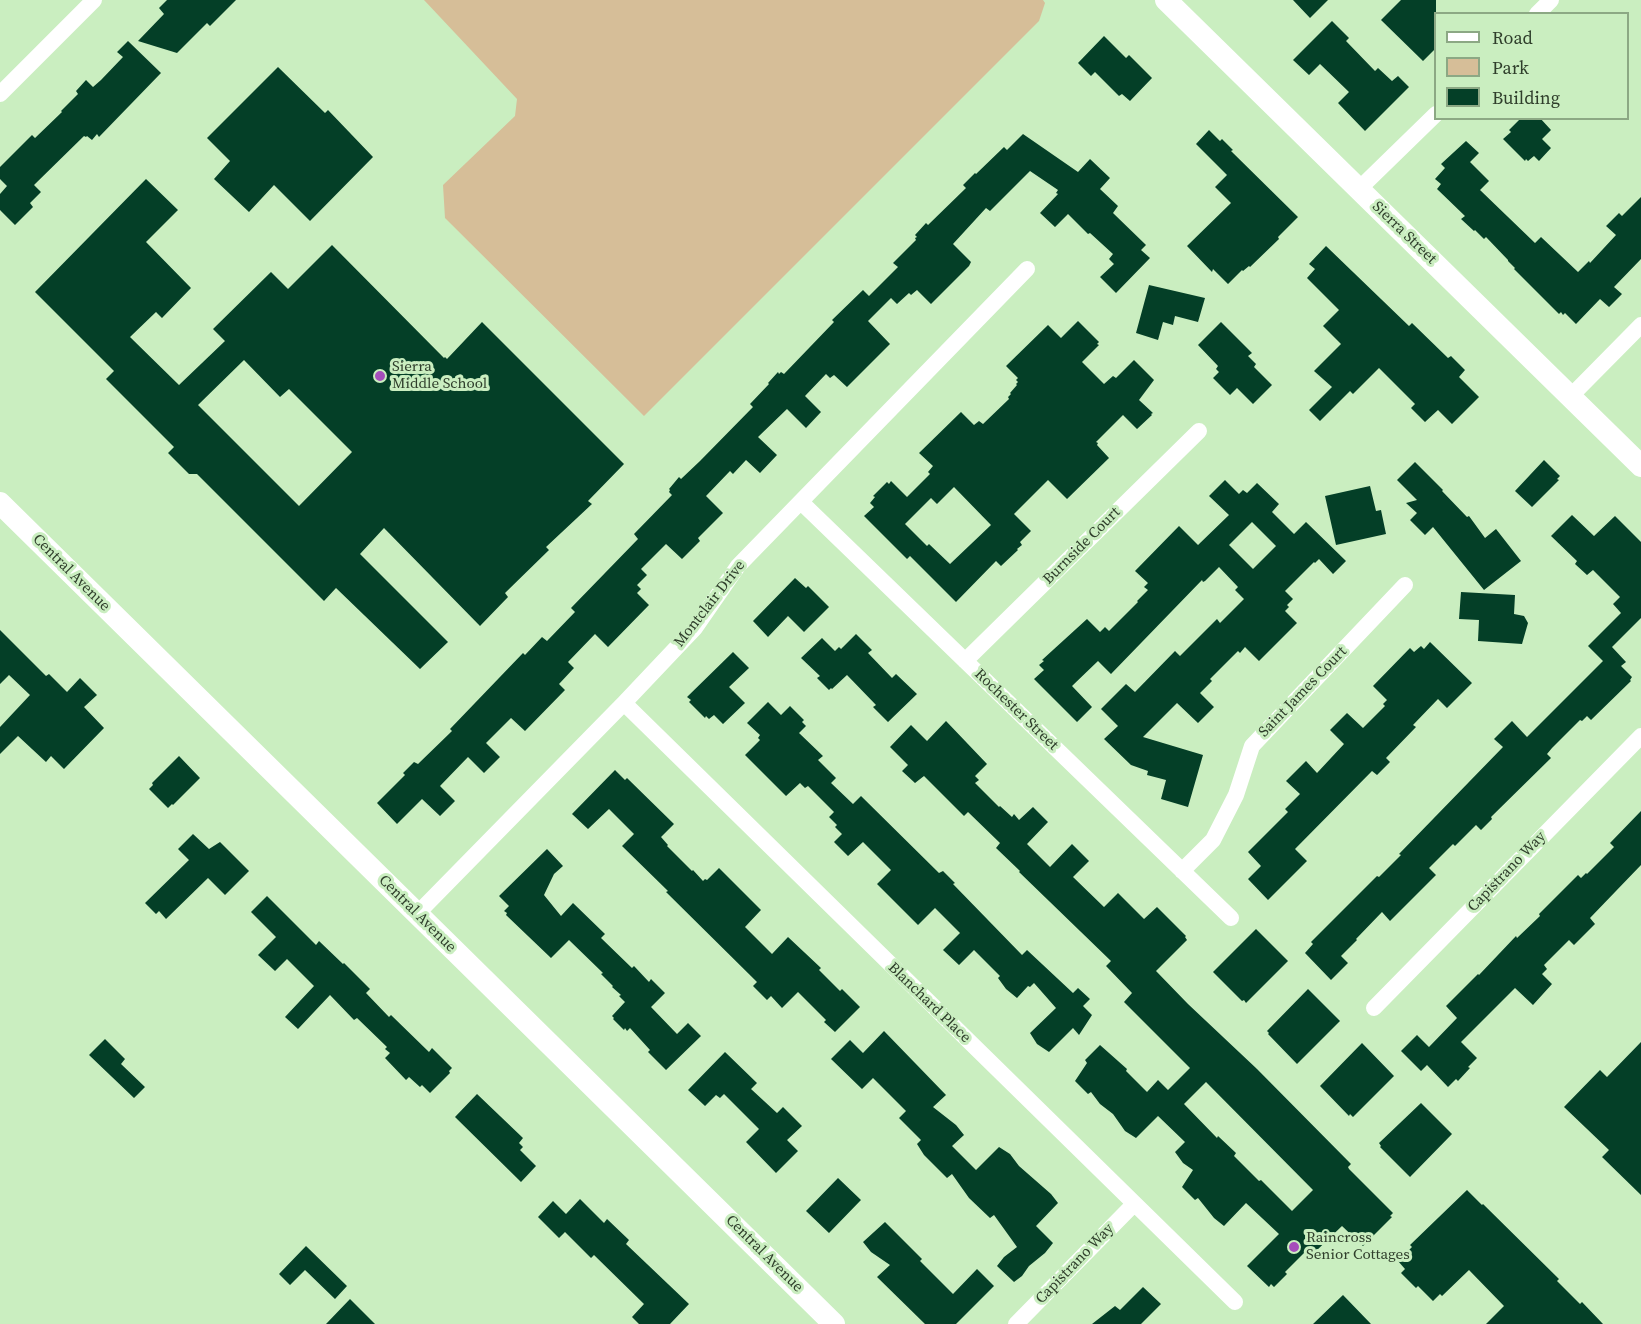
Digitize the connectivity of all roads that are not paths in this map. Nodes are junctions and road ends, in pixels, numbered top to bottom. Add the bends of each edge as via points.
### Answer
1 (94, 0) edge
2 (1166, 0) edge
3 (1551, 0) edge
4 (1539, 12) edge
5 (0, 94) edge
6 (1434, 116) edge
7 (1359, 189) junction
8 (1027, 269) dead end
9 (1641, 325) edge
10 (1570, 396) junction
11 (1199, 430) dead end
12 (1641, 466) edge
13 (801, 502) junction
14 (0, 503) edge
15 (1405, 585) dead end
16 (966, 661) junction
17 (624, 703) junction
18 (1641, 736) edge
19 (1182, 871) junction
20 (417, 914) junction
21 (1231, 918) dead end
22 (1374, 1008) dead end
23 (1134, 1204) junction
24 (1235, 1302) dead end
25 (834, 1324) edge
26 (1016, 1324) edge

1 - 5 street
2 - 7 main road, Sierra Street
3 - 4 street
6 - 7 street
7 - 10 main road, Sierra Street
8 - 13 street, Montclair Drive
9 - 10 street
10 - 12 main road, Sierra Street
11 - 16 street, Burnside Court
13 - 16 street, Rochester Street
13 - 17 street, Montclair Drive via 738,566 694,628
14 - 20 main road, Central Avenue
15 - 19 street, Saint James Court via 1252,746 1236,795 1213,840
16 - 19 street, Rochester Street
17 - 20 street, Montclair Drive
17 - 23 street, Blanchard Place
18 - 22 street, Capistrano Way
19 - 21 street, Rochester Street
20 - 25 main road, Central Avenue
23 - 24 street, Blanchard Place
23 - 26 street, Capistrano Way

